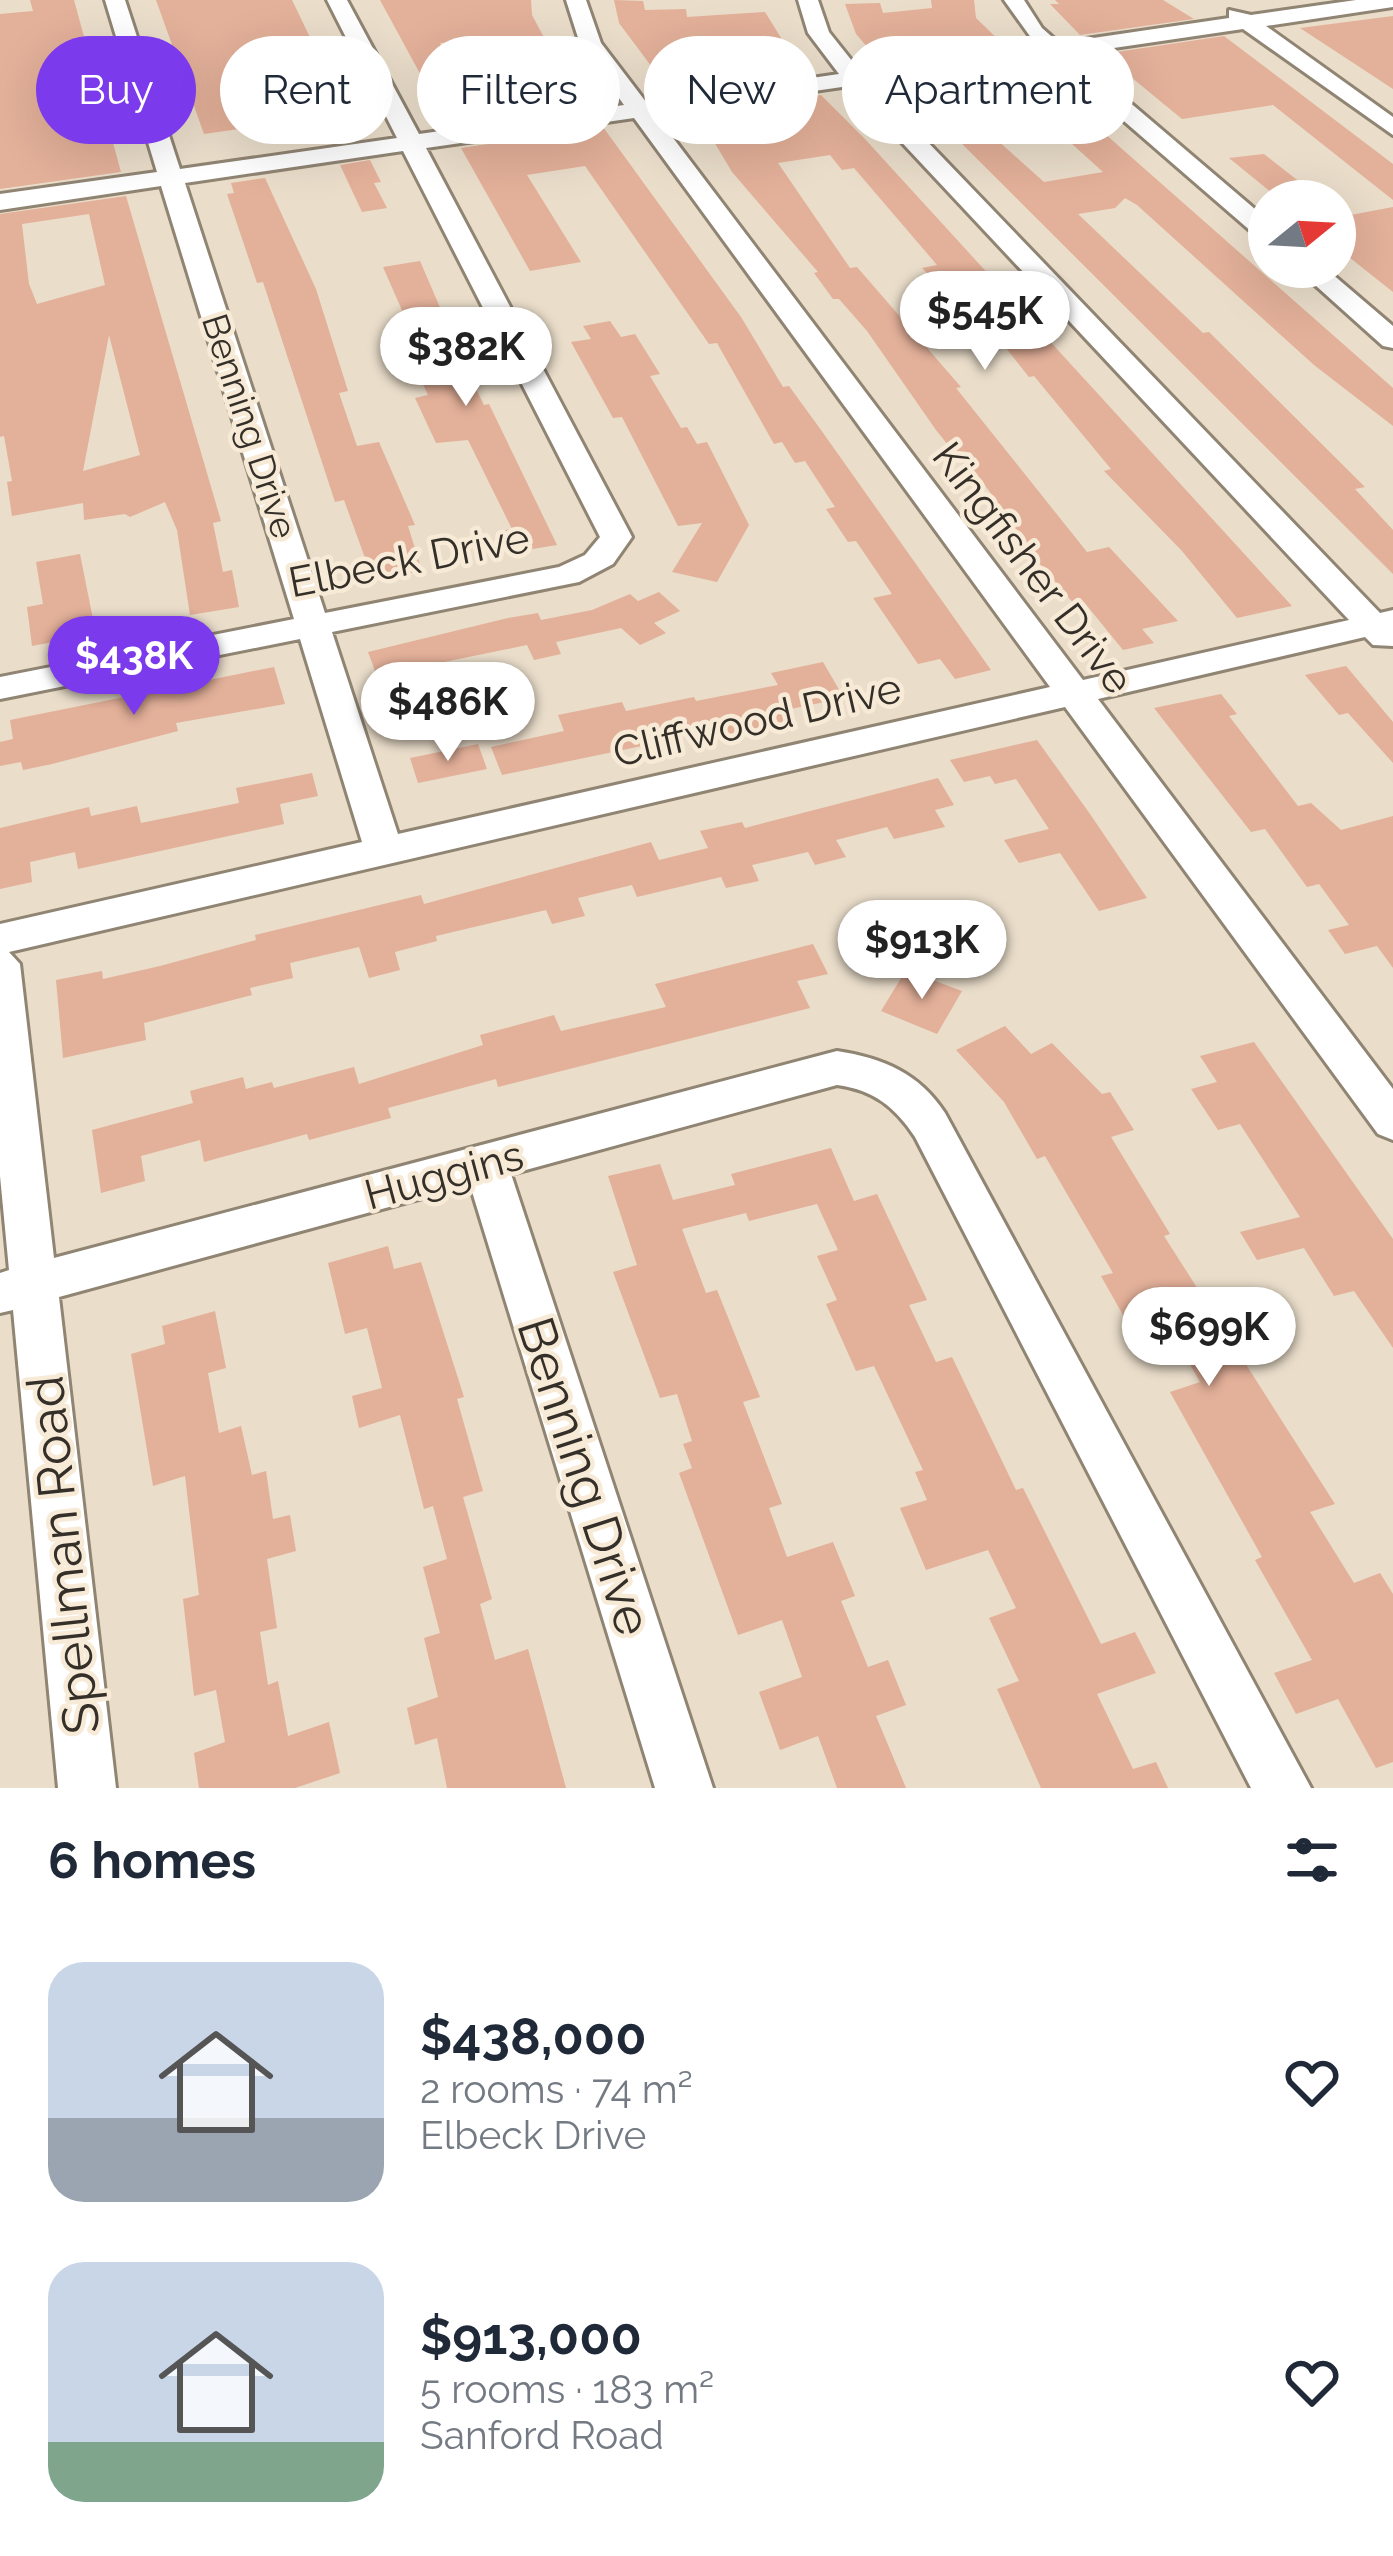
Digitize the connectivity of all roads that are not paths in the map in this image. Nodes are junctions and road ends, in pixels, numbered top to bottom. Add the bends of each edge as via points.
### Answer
1 (115, 0) edge
2 (337, 0) edge
3 (576, 0) edge
4 (808, 0) edge
5 (1014, 0) edge
6 (1213, 0) edge
7 (1393, 1) edge
8 (1248, 22) junction
9 (1040, 36) edge
10 (1134, 38) edge
11 (842, 63) edge
12 (842, 81) edge
13 (640, 109) junction
14 (1134, 118) edge
15 (1393, 128) edge
16 (411, 142) junction
17 (917, 144) edge
18 (171, 177) junction
19 (0, 202) edge
20 (1248, 216) edge
21 (1332, 288) edge
22 (1393, 340) edge
23 (313, 625) junction
24 (1386, 630) edge
25 (0, 688) edge
26 (1073, 693) junction
27 (384, 851) junction
28 (0, 939) edge
29 (0, 964) edge
30 (1393, 1122) edge
31 (486, 1164) junction
32 (17, 1288) edge
33 (87, 1788) edge
34 (684, 1788) edge
35 (1282, 1788) edge

1 - 18 street, Benning Drive
2 - 16 street
3 - 13 street, Kingfisher Drive via 591,44
4 - 11 street
5 - 9 street
6 - 8 street
7 - 8 street
8 - 10 street
8 - 15 street
12 - 13 street
13 - 16 street
13 - 26 street, Kingfisher Drive
14 - 20 street
16 - 18 street
16 - 23 street, Elbeck Drive via 616,537 591,568 567,575
17 - 24 street
18 - 19 street
18 - 23 street, Benning Drive
21 - 22 street
23 - 25 street, Elbeck Drive
23 - 27 street, Benning Drive
24 - 26 street, Cliffwood Drive
26 - 27 street, Cliffwood Drive
26 - 30 street, Kingfisher Drive
27 - 28 street, Cliffwood Drive
29 - 32 street, Spellman Road
31 - 32 street, Huggins
31 - 34 street, Benning Drive
31 - 35 street, Huggins via 837,1068 889,1080 916,1101
32 - 33 street, Spellman Road

